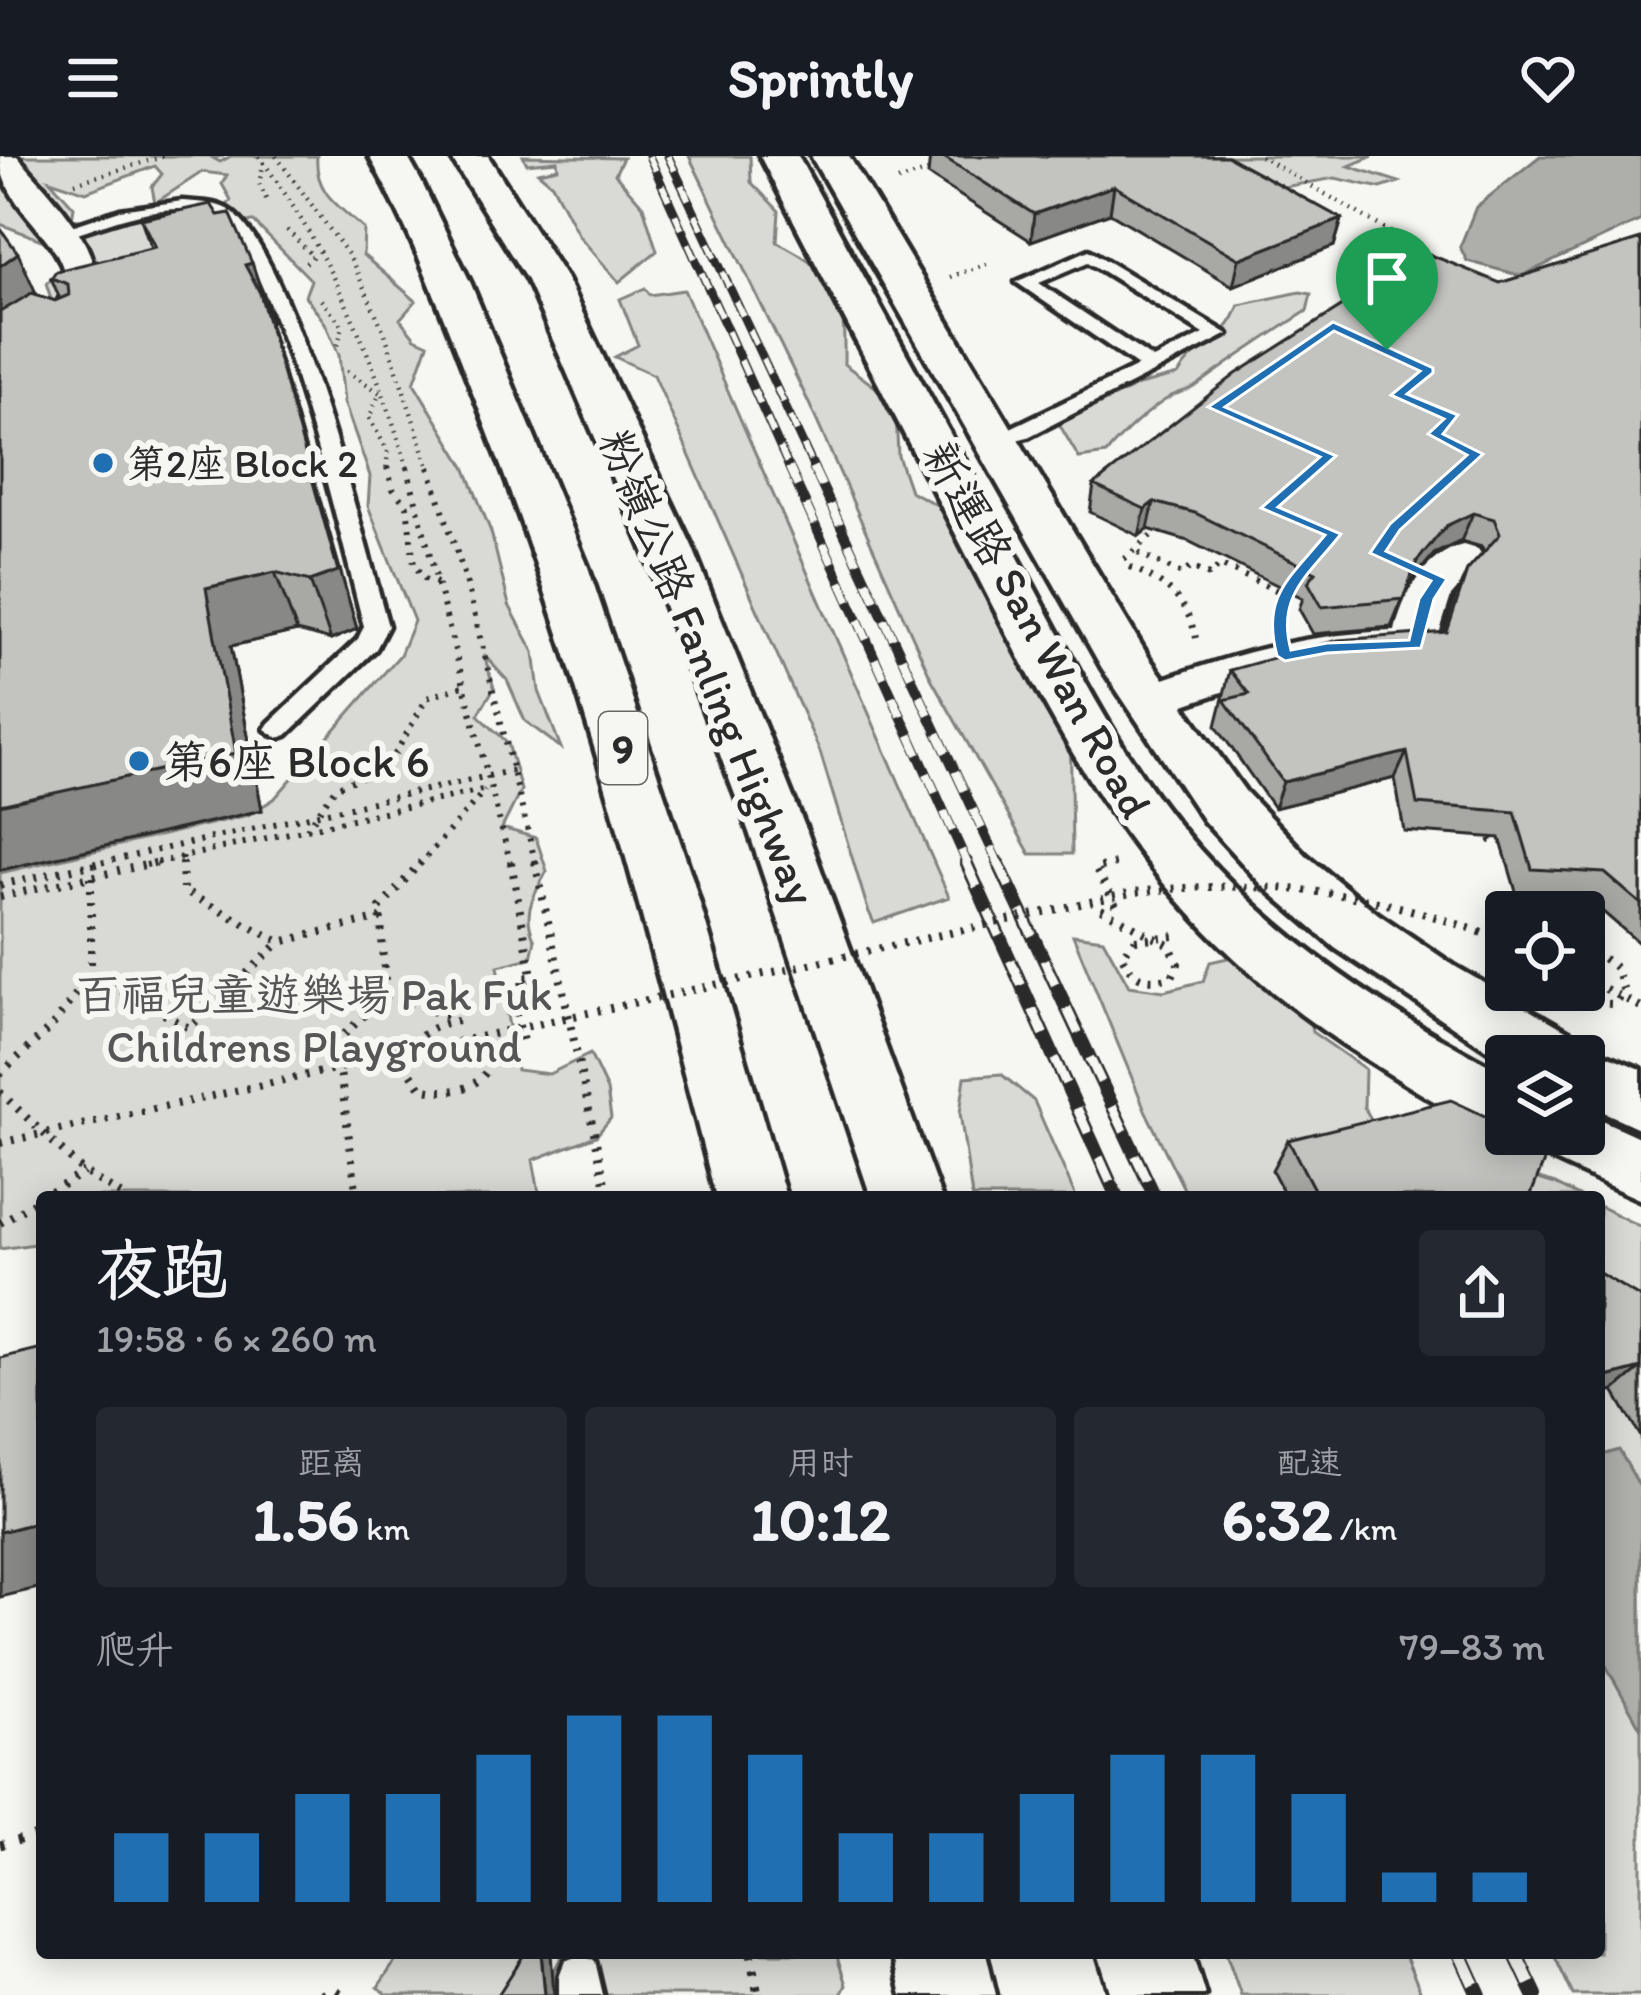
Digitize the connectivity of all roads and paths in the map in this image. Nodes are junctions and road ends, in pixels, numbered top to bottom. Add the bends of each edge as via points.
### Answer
1 (165, 156) edge
2 (259, 156) edge
3 (276, 156) edge
4 (388, 156) edge
5 (470, 156) edge
6 (501, 156) edge
7 (779, 156) edge
8 (830, 156) edge
9 (1259, 156) edge
10 (1, 159) edge
11 (955, 163) edge
12 (891, 184) dead end
13 (63, 186) dead end
14 (361, 187) dead end
15 (1329, 196) junction
16 (1314, 203) edge
17 (295, 209) junction
18 (274, 212) dead end
19 (60, 233) junction
20 (324, 253) junction
21 (313, 256) dead end
22 (1421, 265) edge
23 (547, 280) junction
24 (461, 311) junction
25 (0, 366) edge
26 (1152, 367) junction
27 (995, 443) junction
28 (1167, 522) edge
29 (423, 525) junction
30 (410, 527) dead end
31 (1138, 553) dead end
32 (1462, 558) dead end
33 (1120, 562) dead end
34 (1294, 582) edge
35 (1285, 594) junction
36 (1285, 656) junction
37 (463, 686) junction
38 (1149, 700) junction
39 (278, 729) dead end
40 (515, 770) junction
41 (484, 777) junction
42 (486, 789) junction
43 (317, 814) junction
44 (1485, 817) edge
45 (307, 829) junction
46 (1530, 844) edge
47 (182, 856) junction
48 (1095, 868) dead end
49 (92, 877) junction
50 (0, 885) edge
51 (1108, 896) junction
52 (0, 897) edge
53 (1117, 907) dead end
54 (1101, 909) dead end
55 (381, 918) junction
56 (1485, 934) edge
57 (1183, 935) dead end
58 (280, 942) junction
59 (1605, 960) edge
60 (91, 974) junction
61 (531, 977) junction
62 (1605, 989) edge
63 (386, 994) junction
64 (536, 997) dead end
65 (1605, 1004) edge
66 (1641, 1007) edge
67 (520, 1030) junction
68 (1521, 1035) edge
69 (523, 1041) dead end
70 (495, 1048) dead end
71 (0, 1073) edge
72 (1605, 1083) edge
73 (0, 1092) edge
74 (1485, 1094) edge
75 (1641, 1101) edge
76 (0, 1143) edge
77 (1605, 1153) edge
78 (1641, 1170) edge
79 (84, 1172) junction
80 (53, 1191) edge
81 (114, 1191) edge
82 (356, 1191) edge
83 (607, 1191) edge
84 (749, 1191) edge
85 (904, 1191) edge
86 (36, 1201) edge
87 (0, 1223) edge
88 (36, 1836) edge
89 (0, 1845) edge
90 (751, 1959) edge
91 (941, 1959) edge
92 (1147, 1959) edge
93 (321, 1995) edge
94 (343, 1995) edge
95 (758, 1995) edge
96 (950, 1995) edge
97 (1158, 1995) edge

1 - 13 path
2 - 17 path
3 - 40 path via 350,257 385,334 466,580
4 - 24 main road, 粉嶺公路 Fanling Highway / 9
5 - 23 main road, 粉嶺公路 Fanling Highway
6 - 23 main road
7 - 74 main road, 新運路 San Wan Road via 1083,728 1143,821 1220,906 1294,971
8 - 27 main road, 新運路 San Wan Road
9 - 15 path
10 - 19 street
11 - 12 path
14 - 24 main road
15 - 16 path
15 - 22 path via 1430,255
17 - 18 path
17 - 20 path
19 - 25 street via 84,281 75,307 58,340
19 - 39 lane via 142,209 222,213 256,257 292,338 376,626
20 - 21 path
20 - 29 path
23 - 85 main road, 粉嶺公路 Fanling Highway via 667,546
24 - 84 main road, 粉嶺公路 Fanling Highway / 9 via 520,450 657,851
26 - 26 lane via 1218,334 1089,255 1025,282
26 - 27 lane
27 - 38 main road, 新運路 San Wan Road
28 - 33 path
29 - 30 path
29 - 37 path
31 - 35 path via 1182,574 1191,567 1209,574 1220,565
32 - 36 street via 1426,599 1416,645
34 - 35 path
35 - 36 path via 1277,627
36 - 38 street
37 - 41 path
37 - 43 path via 427,698 387,768 336,787
38 - 68 main road, 新運路 San Wan Road via 1210,790 1292,877 1391,956
40 - 41 path
40 - 83 path
41 - 42 path
41 - 43 path
42 - 45 path
42 - 55 path via 380,908
42 - 61 path via 502,828
43 - 45 path
43 - 50 path
44 - 46 path via 1491,842
45 - 47 path
47 - 49 path
47 - 58 path via 183,890
48 - 51 path
49 - 52 path
49 - 60 path
51 - 53 path, bridge
51 - 56 path, bridge via 1237,882 1335,889 1413,906
51 - 67 path, bridge
54 - 57 path, bridge via 1170,946 1178,964 1172,977 1149,982 1130,974 1122,956 1135,940
55 - 58 path
55 - 63 path
58 - 60 path via 189,1028
59 - 65 path via 1624,992
60 - 71 path
61 - 64 path
61 - 67 path via 521,977 527,1004 517,1005 509,988
62 - 66 path
63 - 70 path via 458,1021 429,1028 410,1048 406,1066 421,1088 471,1088 489,1072
63 - 82 path via 336,1042
67 - 69 path, bridge
67 - 76 path, bridge
72 - 75 main road
73 - 79 path
77 - 78 main road
79 - 80 path
79 - 81 path
86 - 87 path
88 - 89 path
90 - 95 path
91 - 96 main road
92 - 97 main road
93 - 94 path

